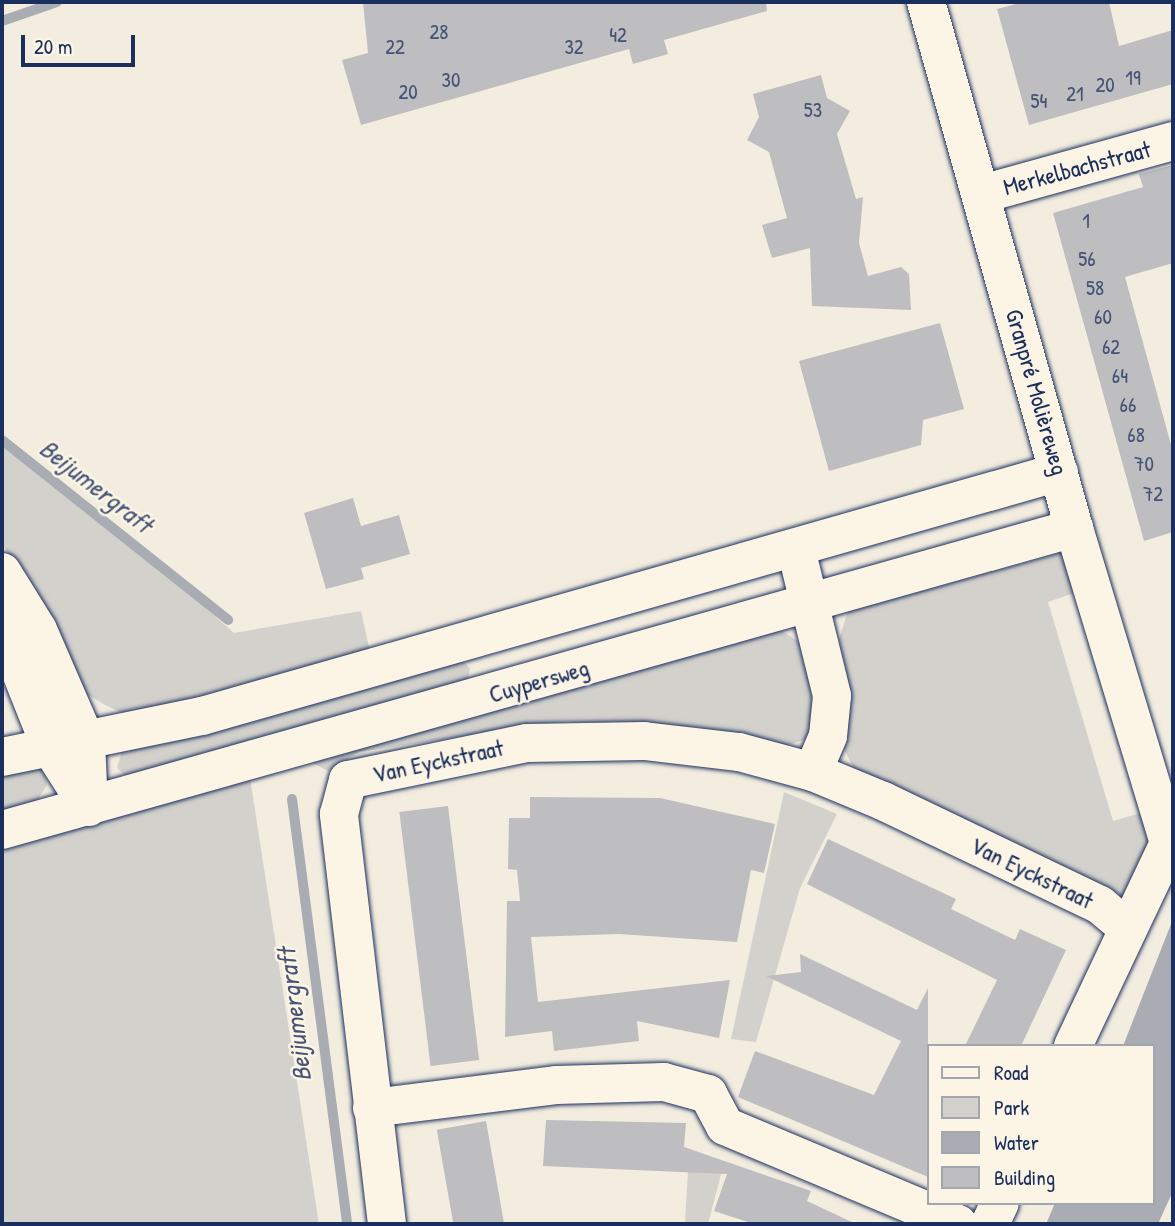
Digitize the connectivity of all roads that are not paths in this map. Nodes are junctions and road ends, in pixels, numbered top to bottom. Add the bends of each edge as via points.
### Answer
1 (926, 2) edge
2 (1173, 141) edge
3 (982, 194) junction
4 (1059, 472) junction
5 (1074, 528) junction
6 (796, 549) junction
7 (2, 572) edge
8 (810, 603) junction
9 (2, 625) edge
10 (69, 745) junction
11 (2, 757) edge
12 (813, 772) junction
13 (89, 807) junction
14 (2, 830) edge
15 (1127, 928) junction
16 (1074, 1044) edge
17 (372, 1108) junction
18 (999, 1205) edge
19 (387, 1224) edge
20 (958, 1224) edge
21 (990, 1224) edge

1 - 3 main road, Granpré Molièreweg
2 - 3 main road, Merkelbachstraat
3 - 4 main road, Granpré Molièreweg
4 - 5 main road, Granpré Molièreweg
4 - 6 main road
5 - 8 main road, Cuypersweg
5 - 15 main road, Granpré Molièreweg via 1154,780 1169,843
6 - 8 main road
6 - 10 main road via 202,716
7 - 10 main road via 38,630
8 - 12 main road via 832,696 828,736
8 - 13 main road, Cuypersweg
9 - 10 main road
10 - 11 main road
10 - 13 main road
12 - 15 main road, Van Eyckstraat via 1100,905
12 - 17 main road, Van Eyckstraat via 739,752 631,741 527,743 348,780 339,814
13 - 14 main road, Cuypersweg
15 - 16 main road
17 - 19 main road, Van Eyckstraat
17 - 20 main road via 556,1085 664,1082 708,1094 724,1126
18 - 21 main road

